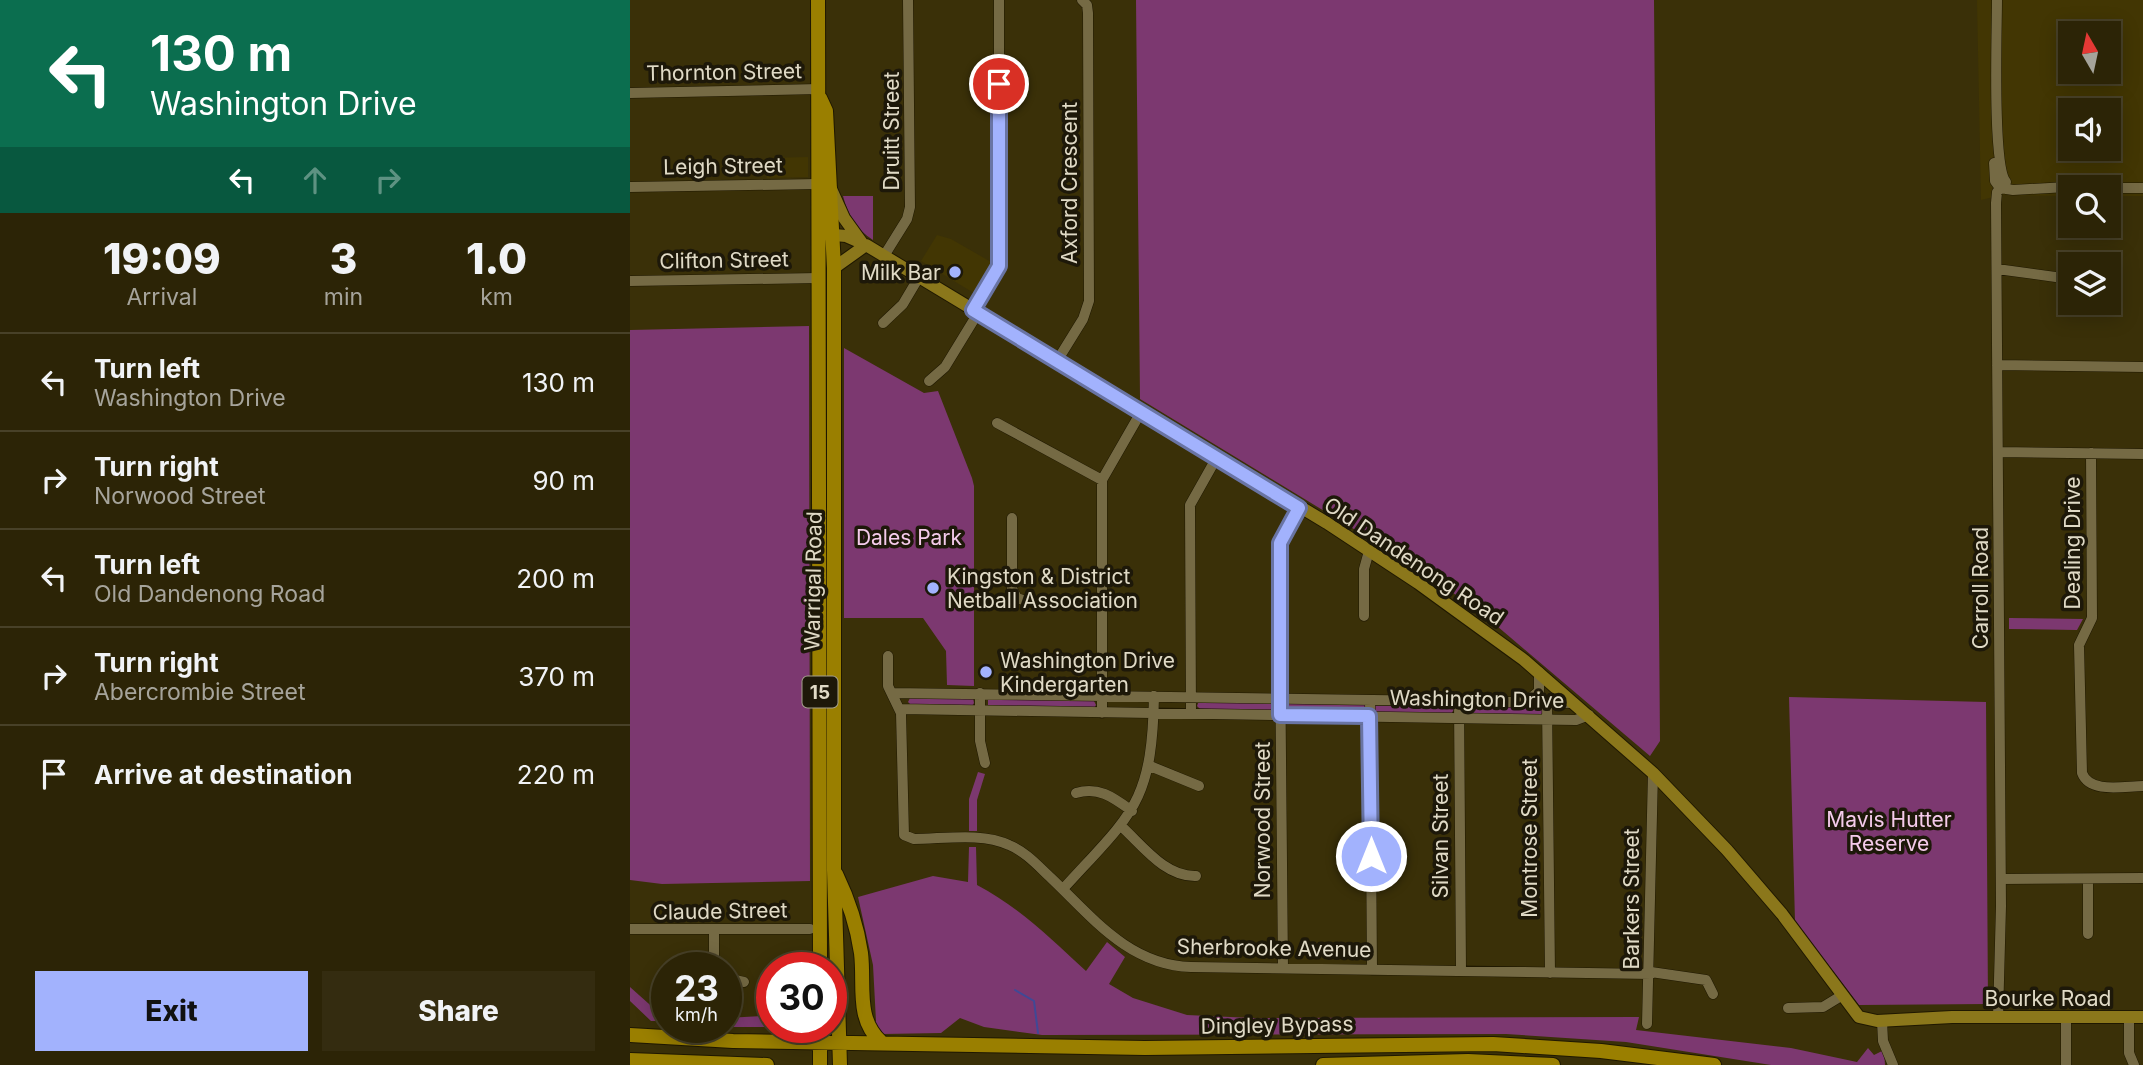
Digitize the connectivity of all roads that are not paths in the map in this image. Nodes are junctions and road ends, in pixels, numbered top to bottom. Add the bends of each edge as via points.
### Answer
1 (818, 0) edge
2 (908, 0) edge
3 (999, 0) edge
4 (1082, 0) edge
5 (1997, 0) edge
6 (630, 93) edge
7 (820, 94) junction
8 (2003, 185) junction
9 (824, 186) junction
10 (630, 187) edge
11 (2058, 187) edge
12 (2121, 188) edge
13 (2143, 188) edge
14 (817, 234) junction
15 (833, 234) junction
16 (864, 244) junction
17 (884, 256) junction
18 (834, 268) junction
19 (1997, 269) junction
20 (919, 277) junction
21 (2058, 277) edge
22 (818, 278) junction
23 (630, 281) edge
24 (976, 311) junction
25 (883, 323) dead end
26 (1057, 361) junction
27 (1997, 365) junction
28 (2143, 367) edge
29 (929, 380) dead end
30 (1141, 412) junction
31 (997, 423) dead end
32 (1999, 452) junction
33 (2091, 453) junction
34 (2143, 454) edge
35 (1217, 457) junction
36 (1102, 480) junction
37 (1299, 508) junction
38 (1012, 518) dead end
39 (1369, 551) junction
40 (1102, 602) junction
41 (1364, 617) dead end
42 (888, 656) dead end
43 (1539, 672) junction
44 (892, 693) junction
45 (980, 694) junction
46 (1102, 695) junction
47 (1154, 696) junction
48 (1192, 696) junction
49 (1280, 698) junction
50 (1370, 700) junction
51 (1459, 701) junction
52 (1525, 702) junction
53 (1547, 702) junction
54 (1575, 703) junction
55 (900, 707) junction
56 (980, 710) junction
57 (1102, 713) junction
58 (1154, 713) junction
59 (1191, 713) junction
60 (1280, 715) junction
61 (1589, 715) junction
62 (1369, 716) junction
63 (1458, 718) junction
64 (1548, 719) junction
65 (985, 763) dead end
66 (1150, 766) junction
67 (1653, 773) junction
68 (1199, 786) dead end
69 (2143, 786) edge
70 (1076, 793) dead end
71 (1132, 811) junction
72 (1121, 826) junction
73 (834, 870) junction
74 (1196, 876) dead end
75 (2143, 878) edge
76 (2001, 879) junction
77 (2088, 879) junction
78 (1063, 889) junction
79 (630, 929) edge
80 (810, 929) dead end
81 (714, 930) junction
82 (2088, 934) dead end
83 (714, 952) edge
84 (820, 952) edge
85 (837, 952) edge
86 (1283, 968) junction
87 (1371, 970) junction
88 (1461, 971) junction
89 (1550, 973) junction
90 (1651, 973) junction
91 (1713, 994) dead end
92 (1844, 994) junction
93 (1788, 1008) dead end
94 (1881, 1017) junction
95 (2001, 1017) junction
96 (2066, 1017) junction
97 (2129, 1017) junction
98 (2143, 1017) edge
99 (1647, 1024) dead end
100 (630, 1035) edge
101 (756, 1040) edge
102 (847, 1042) edge
103 (881, 1042) junction
104 (820, 1043) edge
105 (840, 1043) edge
106 (630, 1060) edge
107 (767, 1065) edge
108 (820, 1065) edge
109 (840, 1065) edge
110 (1323, 1065) edge
111 (1553, 1065) edge
112 (1714, 1065) edge
113 (1893, 1065) edge
114 (2066, 1065) edge
115 (2134, 1065) edge

1 - 7 highway, Warrigal Road / 15
2 - 17 street, Druitt Street via 910,207
3 - 24 street via 999,266
4 - 26 street, Axford Crescent via 1088,13 1089,301
5 - 8 street, Carroll Road via 1997,120
6 - 7 street, Thornton Street
7 - 9 highway, Warrigal Road / 15 via 826,111
8 - 11 street
8 - 19 street, Carroll Road via 1996,197
9 - 10 street, Leigh Street
9 - 14 highway, Warrigal Road / 15
9 - 15 highway, Warrigal Road / 15
9 - 16 main road
12 - 13 street
14 - 15 main road, Old Dandenong Road
14 - 22 highway, Warrigal Road / 15
15 - 16 main road, Old Dandenong Road
15 - 18 highway, Warrigal Road / 15
16 - 17 main road, Old Dandenong Road
16 - 18 main road
17 - 20 main road, Old Dandenong Road
18 - 73 highway, Warrigal Road / 15
19 - 21 street
19 - 27 street, Carroll Road
20 - 24 main road, Old Dandenong Road
20 - 25 street via 903,304
22 - 23 street, Clifton Street
22 - 84 highway, Warrigal Road / 15
24 - 26 main road, Old Dandenong Road
24 - 29 street via 945,367
26 - 30 main road, Old Dandenong Road
27 - 28 street
27 - 32 street, Carroll Road
30 - 35 main road, Old Dandenong Road
30 - 36 street
31 - 36 street
32 - 33 street
32 - 76 street, Carroll Road
33 - 34 street
33 - 69 street, Dealing Drive via 2092,618 2079,645 2078,669 2082,773 2095,786
35 - 37 main road, Old Dandenong Road
35 - 48 street via 1190,505
36 - 40 street
37 - 39 main road, Old Dandenong Road
37 - 49 street, Norwood Street via 1280,543
38 - 40 street via 1012,589 1017,598
39 - 41 street via 1364,569
39 - 43 main road, Old Dandenong Road via 1472,620
40 - 46 street
42 - 44 street
43 - 52 street via 1539,691
43 - 54 main road, Old Dandenong Road
44 - 45 street, Washington Drive
44 - 55 street
45 - 46 street, Washington Drive
45 - 56 street
46 - 47 street, Washington Drive
46 - 57 street
47 - 48 street, Washington Drive
47 - 58 street
48 - 49 street, Washington Drive
48 - 59 street
49 - 50 street, Washington Drive
49 - 60 street, Norwood Street
50 - 51 street, Washington Drive
50 - 62 street
51 - 52 street, Washington Drive
51 - 63 street, Silvan Street
52 - 53 street, Washington Drive
53 - 54 street, Washington Drive
53 - 64 street, Montrose Street
54 - 61 main road, Old Dandenong Road
55 - 56 street, Washington Drive
55 - 78 street, Sherbrooke Avenue via 906,837 1001,842 1022,852
56 - 57 street, Washington Drive
56 - 65 street
57 - 58 street, Washington Drive
58 - 59 street, Washington Drive
58 - 66 street
59 - 60 street, Washington Drive
60 - 62 street, Washington Drive
60 - 86 street, Norwood Street
61 - 64 street, Washington Drive via 1577,720
61 - 67 main road, Old Dandenong Road
62 - 63 street, Washington Drive
62 - 87 street
63 - 64 street, Washington Drive
63 - 88 street, Silvan Street
64 - 89 street, Montrose Street
66 - 68 street
66 - 71 street
67 - 90 street, Barkers Street
67 - 92 main road, Old Dandenong Road via 1727,850
70 - 71 street via 1102,792
71 - 72 street
72 - 74 street via 1168,869
72 - 78 street
73 - 85 highway, Warrigal Road / 15
73 - 103 highway via 848,897 857,931 864,1012 871,1032
75 - 77 street
76 - 77 street
76 - 95 street, Carroll Road
77 - 82 street
78 - 86 street, Sherbrooke Avenue via 1120,943 1156,962 1181,967
79 - 81 street, Claude Street
80 - 81 street, Claude Street
81 - 83 street
86 - 87 street, Sherbrooke Avenue
87 - 88 street, Sherbrooke Avenue
88 - 89 street, Sherbrooke Avenue
89 - 90 street, Sherbrooke Avenue
90 - 91 street, Sherbrooke Avenue via 1706,980
90 - 99 street, Barkers Street
92 - 93 street via 1823,1007
92 - 94 main road, Old Dandenong Road via 1859,1012
94 - 95 main road, Bourke Road
94 - 113 street via 1883,1041
95 - 96 main road, Bourke Road
96 - 97 main road, Bourke Road
96 - 114 street
97 - 98 main road, Bourke Road
97 - 115 street via 2129,1053
100 - 101 highway, Dingley Bypass
102 - 103 highway, Dingley Bypass
103 - 112 highway, Dingley Bypass via 1145,1048 1493,1044
104 - 108 highway
105 - 109 highway, Warrigal Road / 15
106 - 107 highway
110 - 111 highway, Dingley Bypass

